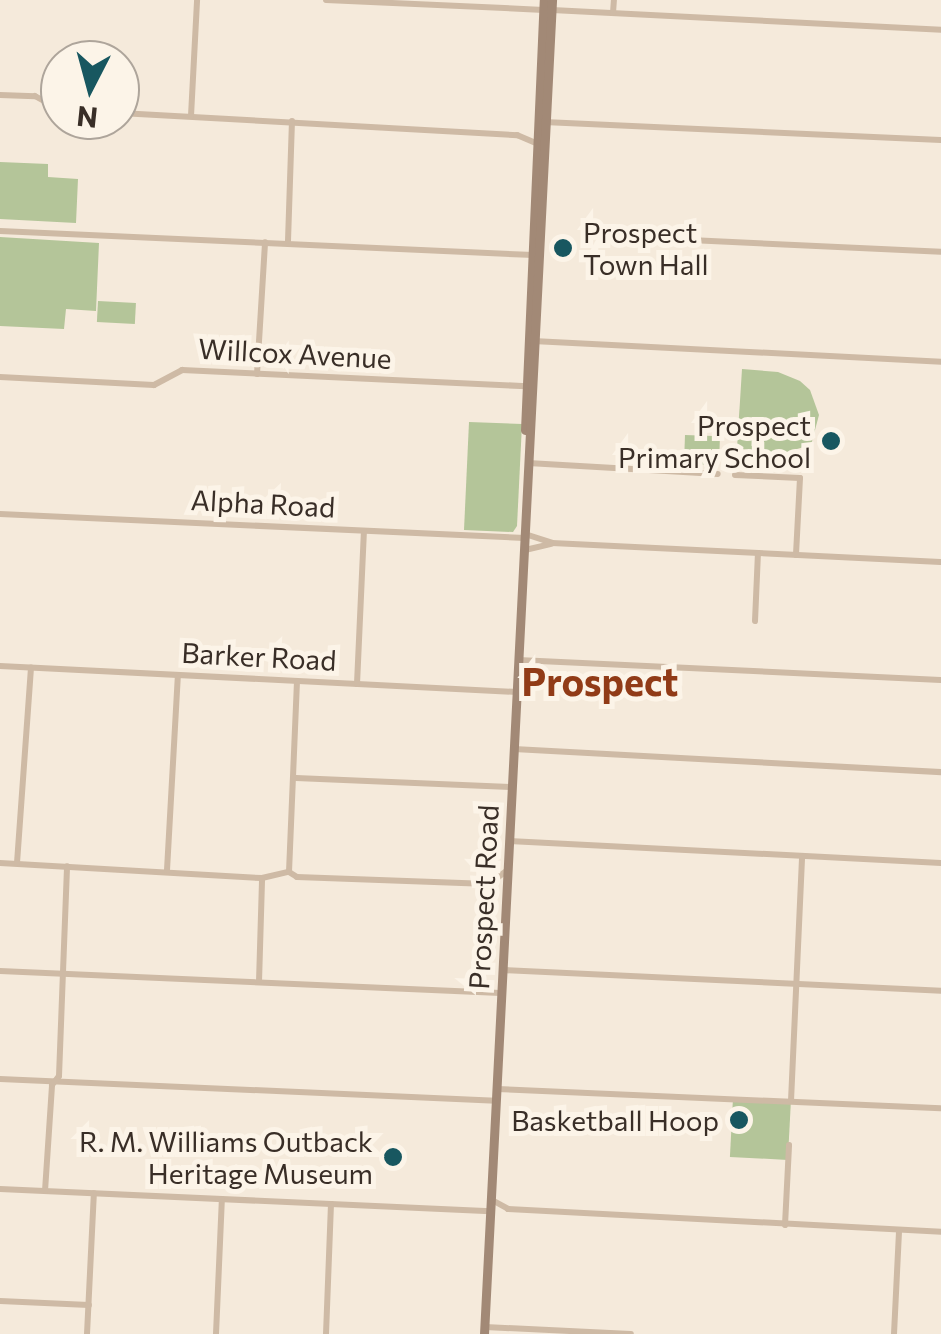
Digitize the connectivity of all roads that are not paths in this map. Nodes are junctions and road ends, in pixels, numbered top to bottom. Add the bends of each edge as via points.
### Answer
1 (197, 0) edge
2 (326, 0) edge
3 (614, 0) edge
4 (548, 5) edge
5 (613, 14) junction
6 (941, 30) edge
7 (0, 94) edge
8 (40, 99) edge
9 (140, 115) edge
10 (191, 116) junction
11 (292, 120) junction
12 (540, 124) junction
13 (518, 135) junction
14 (941, 140) edge
15 (536, 143) junction
16 (0, 231) edge
17 (584, 235) dead end
18 (288, 241) junction
19 (265, 242) junction
20 (941, 252) edge
21 (535, 255) junction
22 (531, 341) junction
23 (941, 362) edge
24 (257, 374) junction
25 (0, 377) edge
26 (529, 386) junction
27 (528, 463) junction
28 (718, 474) dead end
29 (735, 474) dead end
30 (0, 514) edge
31 (364, 530) junction
32 (524, 535) junction
33 (552, 543) junction
34 (524, 551) junction
35 (758, 553) junction
36 (796, 554) junction
37 (941, 562) edge
38 (754, 621) dead end
39 (518, 660) junction
40 (0, 666) edge
41 (30, 668) junction
42 (178, 675) junction
43 (941, 680) edge
44 (297, 681) junction
45 (356, 684) junction
46 (517, 692) junction
47 (513, 749) junction
48 (941, 772) edge
49 (296, 778) junction
50 (511, 787) junction
51 (509, 841) junction
52 (802, 856) junction
53 (0, 863) edge
54 (941, 863) edge
55 (17, 864) junction
56 (66, 866) junction
57 (166, 870) junction
58 (506, 871) junction
59 (290, 872) junction
60 (262, 878) junction
61 (489, 884) junction
62 (505, 901) junction
63 (502, 970) junction
64 (0, 971) edge
65 (63, 975) junction
66 (259, 982) junction
67 (796, 984) junction
68 (941, 991) edge
69 (501, 993) junction
70 (0, 1079) edge
71 (56, 1081) junction
72 (496, 1088) junction
73 (496, 1100) junction
74 (791, 1101) junction
75 (941, 1108) edge
76 (789, 1145) dead end
77 (0, 1189) edge
78 (45, 1191) junction
79 (94, 1193) junction
80 (222, 1199) junction
81 (331, 1204) junction
82 (491, 1209) junction
83 (508, 1209) junction
84 (786, 1224) junction
85 (899, 1230) junction
86 (941, 1232) edge
87 (0, 1300) edge
88 (89, 1304) junction
89 (484, 1331) edge
90 (88, 1334) edge
91 (216, 1334) edge
92 (326, 1334) edge
93 (621, 1334) edge
94 (631, 1334) edge
95 (894, 1334) edge

1 - 10 street
2 - 4 street
3 - 5 street
4 - 5 street
4 - 12 main road, Prospect Road
5 - 6 street
7 - 8 street
9 - 10 street
10 - 11 street
11 - 13 street
11 - 18 street
12 - 13 street
12 - 14 street
12 - 15 main road, Prospect Road
12 - 21 main road, Prospect Road
13 - 15 street
15 - 21 main road, Prospect Road
16 - 19 street
17 - 20 street
18 - 19 street
18 - 21 street
19 - 24 street
21 - 22 main road, Prospect Road
22 - 23 street
22 - 26 main road, Prospect Road
24 - 25 street, Willcox Avenue via 182,370 154,385
24 - 26 street, Willcox Avenue
26 - 27 main road, Prospect Road
27 - 28 street
27 - 32 main road, Prospect Road
29 - 36 street via 800,478
30 - 31 street, Alpha Road
31 - 32 street, Alpha Road
31 - 45 street
32 - 33 street, Alpha Road
32 - 34 main road, Prospect Road
33 - 34 street
33 - 35 street
34 - 39 main road, Prospect Road
35 - 36 street
35 - 38 street
36 - 37 street
39 - 43 street
39 - 46 main road, Prospect Road
40 - 41 street, Barker Road
41 - 42 street, Barker Road
41 - 55 street
42 - 44 street, Barker Road
42 - 57 street
44 - 45 street, Barker Road
44 - 49 street
45 - 46 street, Barker Road
46 - 47 main road, Prospect Road
47 - 48 street
47 - 50 main road, Prospect Road
49 - 50 street
49 - 59 street
50 - 51 main road, Prospect Road
51 - 52 street
51 - 58 main road, Prospect Road
52 - 54 street
52 - 67 street
53 - 55 street
55 - 56 street
56 - 57 street
56 - 65 street
57 - 60 street
58 - 61 street
58 - 62 main road, Prospect Road
59 - 60 street
59 - 61 street
60 - 66 street
61 - 62 street
62 - 63 main road, Prospect Road
63 - 67 street
63 - 69 main road, Prospect Road
64 - 65 street
65 - 66 street
65 - 71 street
66 - 69 street
67 - 68 street
67 - 74 street
69 - 72 main road, Prospect Road
70 - 71 street
71 - 73 street
71 - 78 street
72 - 73 main road, Prospect Road
72 - 74 street
73 - 82 main road, Prospect Road
74 - 75 street
76 - 84 street
77 - 78 street
78 - 79 street
79 - 80 street
79 - 88 street
80 - 81 street
80 - 91 street
81 - 82 street
81 - 92 street
82 - 83 street
82 - 83 street
82 - 89 main road, Prospect Road
83 - 84 street
84 - 85 street
85 - 86 street
85 - 95 street
87 - 88 street
88 - 90 street
89 - 93 street
93 - 94 street

